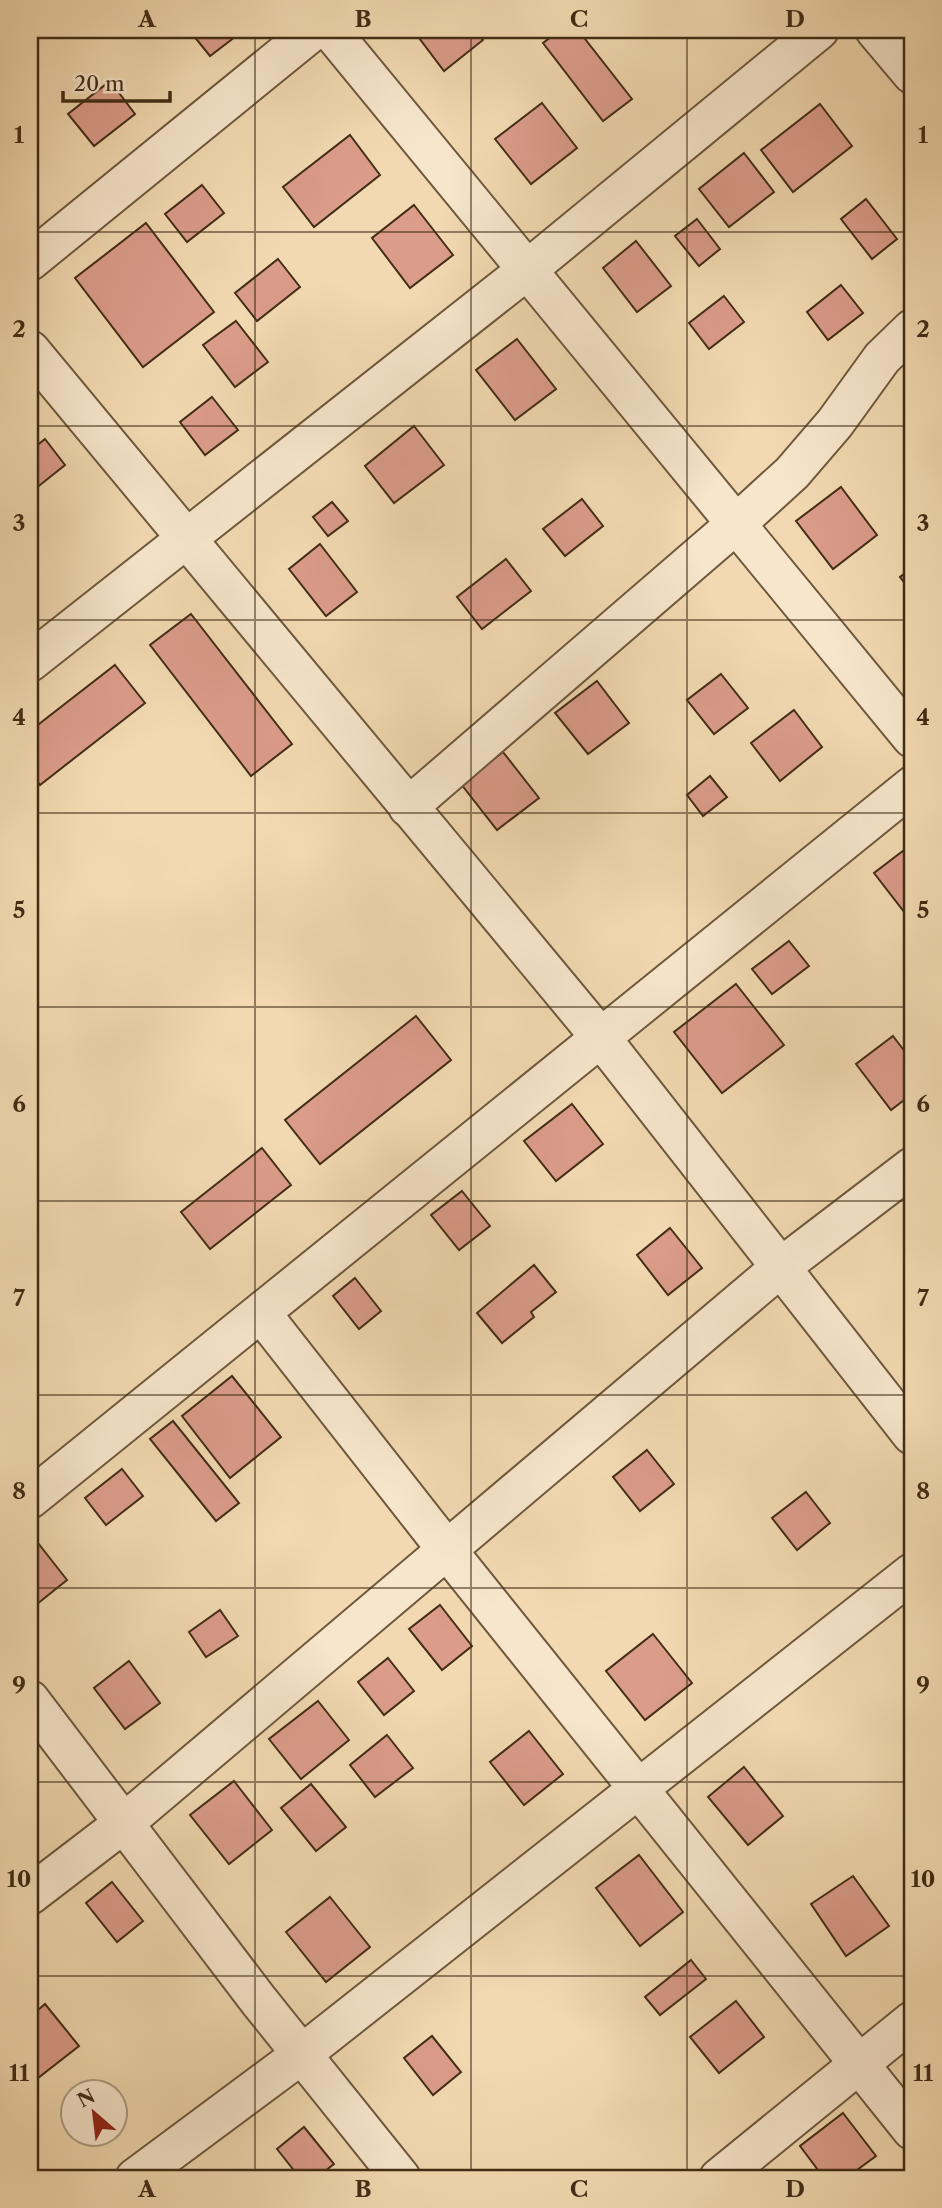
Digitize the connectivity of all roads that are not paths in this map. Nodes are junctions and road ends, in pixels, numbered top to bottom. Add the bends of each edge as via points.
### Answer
1 (314, 30) edge
2 (330, 30) edge
3 (819, 30) edge
4 (875, 30) edge
5 (912, 74) edge
6 (30, 261) edge
7 (527, 270) junction
8 (912, 329) edge
9 (30, 350) edge
10 (736, 524) junction
11 (188, 540) junction
12 (30, 662) edge
13 (912, 738) edge
14 (912, 786) edge
15 (408, 807) junction
16 (601, 1038) junction
17 (912, 1167) edge
18 (781, 1267) junction
19 (261, 1313) junction
20 (912, 1434) edge
21 (30, 1499) edge
22 (447, 1550) junction
23 (912, 1573) edge
24 (30, 1700) edge
25 (640, 1788) junction
26 (124, 1823) junction
27 (30, 1895) edge
28 (912, 2021) edge
29 (302, 2054) junction
30 (859, 2065) junction
31 (912, 2130) edge
32 (135, 2178) edge
33 (401, 2178) edge
34 (719, 2178) edge

1 - 6 street
2 - 7 street
3 - 7 street
4 - 5 street
7 - 10 street
7 - 11 street
8 - 10 street via 882,358 835,424 792,473
9 - 11 street
10 - 13 street
10 - 15 street
11 - 12 street
11 - 15 street
14 - 16 street
15 - 16 street
16 - 18 street
16 - 19 street
17 - 18 street
18 - 20 street
18 - 22 street
19 - 21 street
19 - 22 street
22 - 25 street
22 - 26 street
23 - 25 street
24 - 26 street
25 - 29 street
25 - 30 street
26 - 27 street
26 - 29 street
28 - 30 street
29 - 32 street
29 - 33 street
30 - 31 street
30 - 34 street

